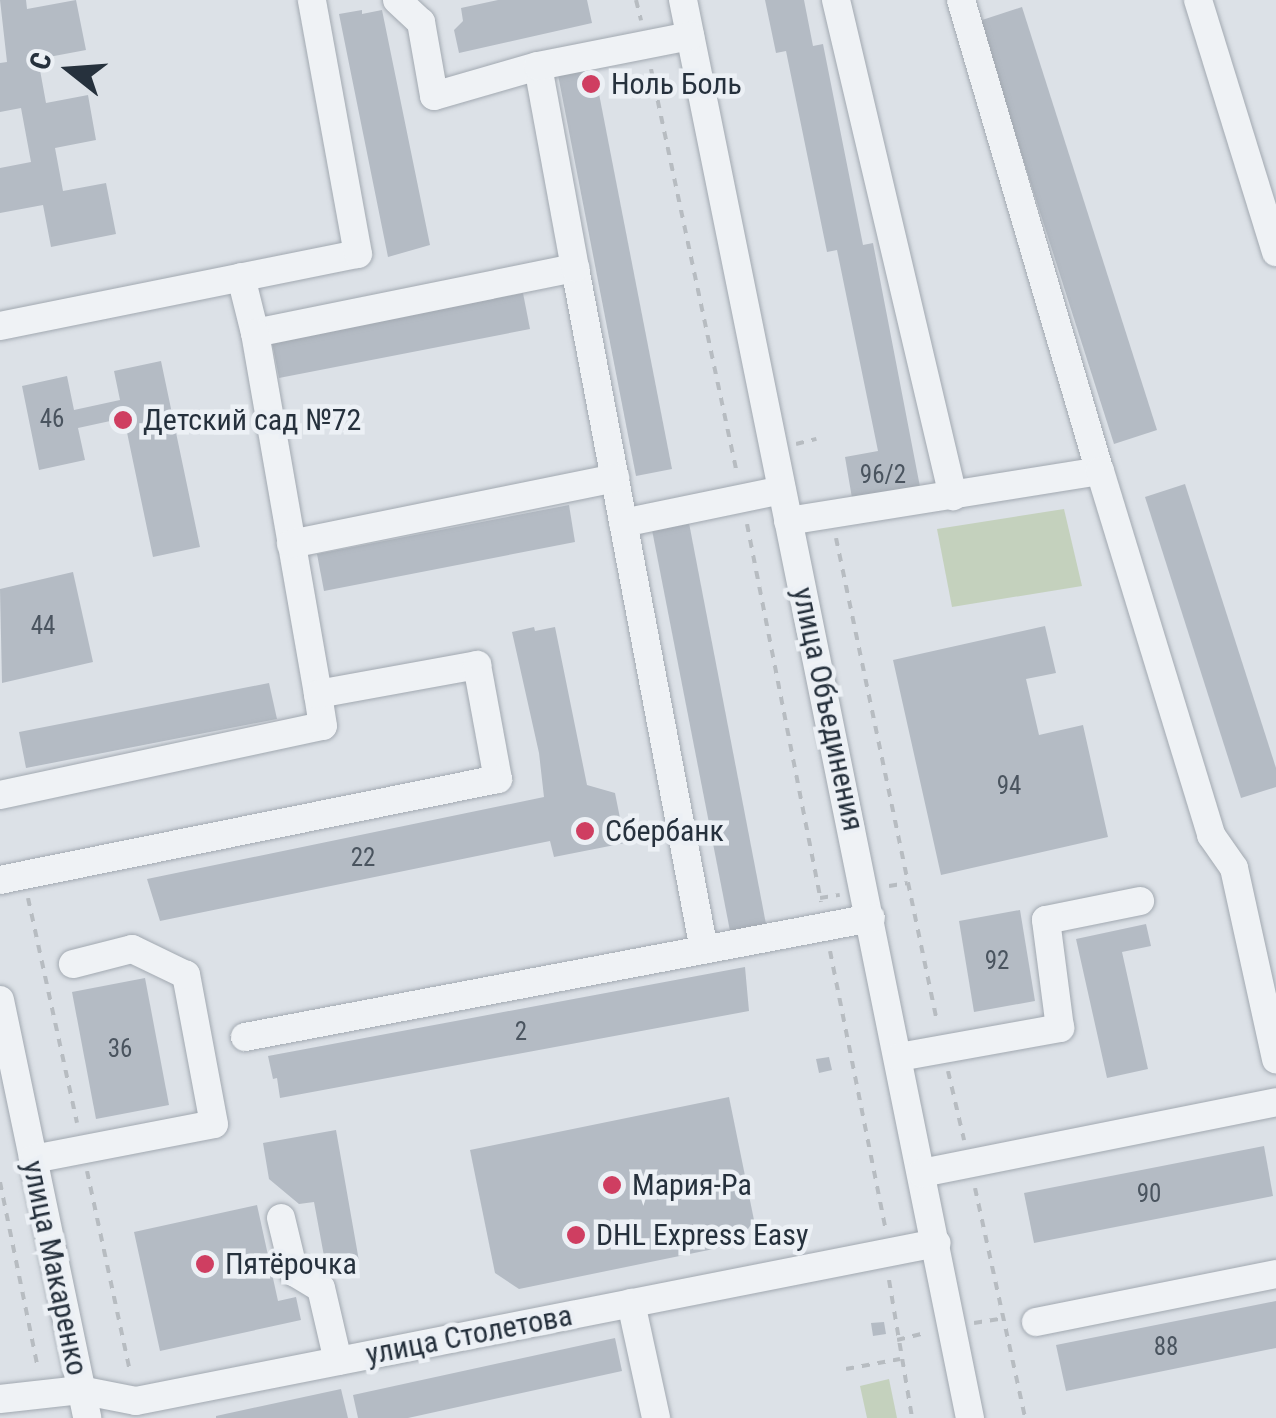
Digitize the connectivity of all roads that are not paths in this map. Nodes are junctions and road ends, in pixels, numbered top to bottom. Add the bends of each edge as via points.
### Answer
1 (312, 0) edge
2 (397, 0) edge
3 (682, 0) edge
4 (836, 0) edge
5 (961, 0) edge
6 (1198, 0) edge
7 (690, 36) junction
8 (538, 66) junction
9 (1276, 252) edge
10 (575, 268) junction
11 (241, 277) junction
12 (0, 326) edge
13 (255, 333) junction
14 (1100, 471) junction
15 (614, 478) junction
16 (782, 490) junction
17 (953, 496) junction
18 (788, 521) junction
19 (623, 523) junction
20 (291, 544) junction
21 (318, 694) junction
22 (0, 794) edge
23 (0, 880) edge
24 (1140, 901) dead end
25 (872, 918) junction
26 (704, 950) junction
27 (72, 964) dead end
28 (1, 1012) edge
29 (245, 1037) dead end
30 (899, 1056) junction
31 (1276, 1059) edge
32 (1276, 1102) edge
33 (32, 1159) junction
34 (922, 1174) junction
35 (281, 1218) dead end
36 (937, 1242) junction
37 (1276, 1274) edge
38 (632, 1303) junction
39 (1036, 1322) dead end
40 (338, 1361) junction
41 (80, 1390) junction
42 (0, 1400) edge
43 (88, 1418) edge
44 (656, 1418) edge
45 (970, 1418) edge

1 - 11 street via 358,254
2 - 8 street via 421,22 434,96
3 - 7 street, улица Объединения
4 - 17 street
5 - 14 street
6 - 9 street
7 - 8 street
7 - 16 street, улица Объединения
8 - 10 street
10 - 13 street
10 - 15 street
11 - 12 street
11 - 13 street
13 - 20 street
14 - 17 street
14 - 31 street via 1211,834 1234,868
15 - 19 street
15 - 20 street
16 - 18 street, улица Объединения
16 - 19 street
17 - 18 street
18 - 25 street, улица Объединения
19 - 26 street
20 - 21 street
21 - 22 street via 323,726
21 - 23 street via 477,665 498,779
24 - 30 street via 1046,920 1060,1028
25 - 26 street
25 - 30 street, улица Объединения
26 - 29 street
27 - 33 street via 132,949 186,976 214,1124
28 - 33 street, улица Макаренко
30 - 34 street, улица Объединения
32 - 34 street
33 - 41 street, улица Макаренко
34 - 36 street, улица Объединения
35 - 40 street via 294,1272 322,1288
36 - 38 street, улица Столетова
36 - 45 street, улица Объединения
37 - 39 street
38 - 40 street, улица Столетова
38 - 44 street
40 - 41 street, улица Столетова via 136,1401
41 - 42 street, улица Столетова
41 - 43 street, улица Макаренко

